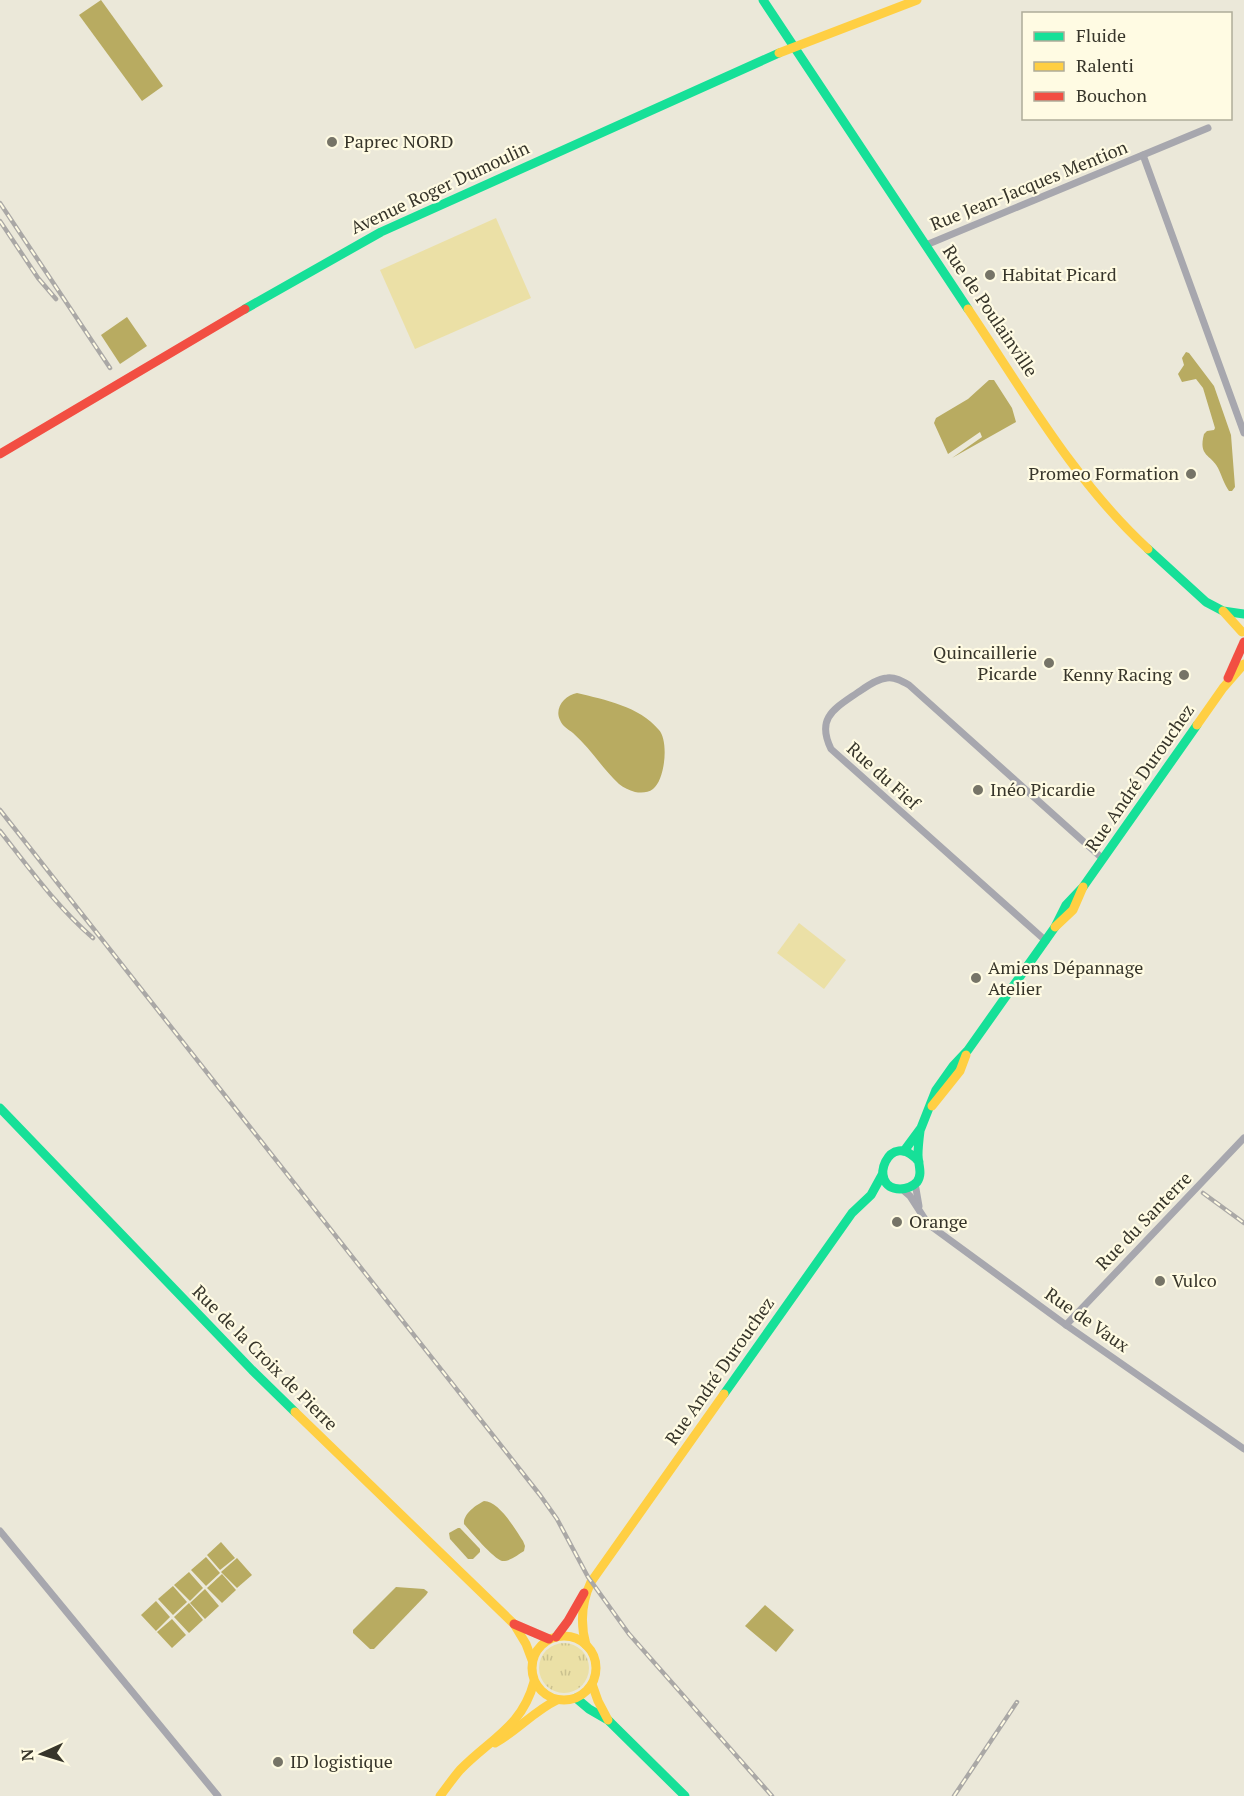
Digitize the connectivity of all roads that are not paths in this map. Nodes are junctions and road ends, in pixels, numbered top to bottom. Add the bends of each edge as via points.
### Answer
1 (763, 0) edge
2 (917, 0) edge
3 (794, 47) junction
4 (1208, 128) dead end
5 (1143, 155) junction
6 (926, 245) junction
7 (1244, 433) edge
8 (0, 454) edge
9 (1223, 611) junction
10 (1244, 614) edge
11 (1244, 635) edge
12 (1244, 664) edge
13 (1223, 688) junction
14 (1103, 859) junction
15 (1046, 941) junction
16 (0, 1108) edge
17 (921, 1128) junction
18 (1244, 1138) edge
19 (904, 1151) junction
20 (919, 1162) junction
21 (882, 1175) junction
22 (915, 1183) junction
23 (898, 1189) junction
24 (871, 1195) junction
25 (920, 1209) junction
26 (1066, 1325) junction
27 (1244, 1449) edge
28 (0, 1530) edge
29 (587, 1589) junction
30 (514, 1624) junction
31 (552, 1638) junction
32 (586, 1645) junction
33 (532, 1660) junction
34 (534, 1682) junction
35 (592, 1684) junction
36 (576, 1698) junction
37 (557, 1700) junction
38 (608, 1720) junction
39 (488, 1747) junction
40 (218, 1796) edge
41 (440, 1796) edge
42 (685, 1796) edge

1 - 3 main road, Rue de Poulainville
2 - 3 main road, Avenue Roger Dumoulin
3 - 6 main road, Rue de Poulainville
3 - 8 main road, Avenue Roger Dumoulin via 355,245
4 - 5 street, Rue Jean-Jacques Mention
5 - 6 street, Rue Jean-Jacques Mention
5 - 7 street, Rue Jean-Jacques Mention
6 - 9 main road, Rue de Poulainville via 1090,488 1132,535 1206,602
9 - 10 main road, Rue de Poulainville
9 - 11 main road, Rue de Poulainville
11 - 13 main road, Rue André Durouchez
12 - 13 main road, Rue André Durouchez
13 - 14 main road, Rue André Durouchez
14 - 15 main road, Rue André Durouchez via 1083,887 1080,900
14 - 15 street, Rue du Fief via 909,685 898,679 877,680 832,710 825,729 831,749
15 - 17 main road, Rue André Durouchez via 968,1050 960,1071 928,1111
16 - 30 main road, Rue de la Croix de Pierre via 252,1370
17 - 19 main road, Rue André Durouchez
17 - 20 main road
18 - 26 street, Rue du Santerre
19 - 20 main road
19 - 21 main road via 886,1158
20 - 22 main road via 920,1173
21 - 23 main road
21 - 24 main road, Rue André Durouchez
22 - 23 main road
22 - 25 street, Rue de Vaux
23 - 24 main road
23 - 25 street, Rue de Vaux
24 - 29 main road, Rue André Durouchez via 852,1213
25 - 26 street, Rue de Vaux via 928,1224
26 - 27 street, Rue de Vaux
28 - 40 street
29 - 31 main road, Rue André Durouchez via 568,1621
29 - 32 main road, Rue André Durouchez via 581,1624
30 - 31 main road, Rue de la Croix de Pierre
30 - 33 main road, Rue de la Croix de Pierre
31 - 32 main road via 569,1636
31 - 33 main road via 541,1645
32 - 35 main road via 596,1663
33 - 34 main road
34 - 37 main road via 543,1694
34 - 39 main road via 526,1706
35 - 36 main road
35 - 38 main road
36 - 37 main road
36 - 38 main road
37 - 39 main road via 507,1738
38 - 42 main road
39 - 41 main road via 460,1770

